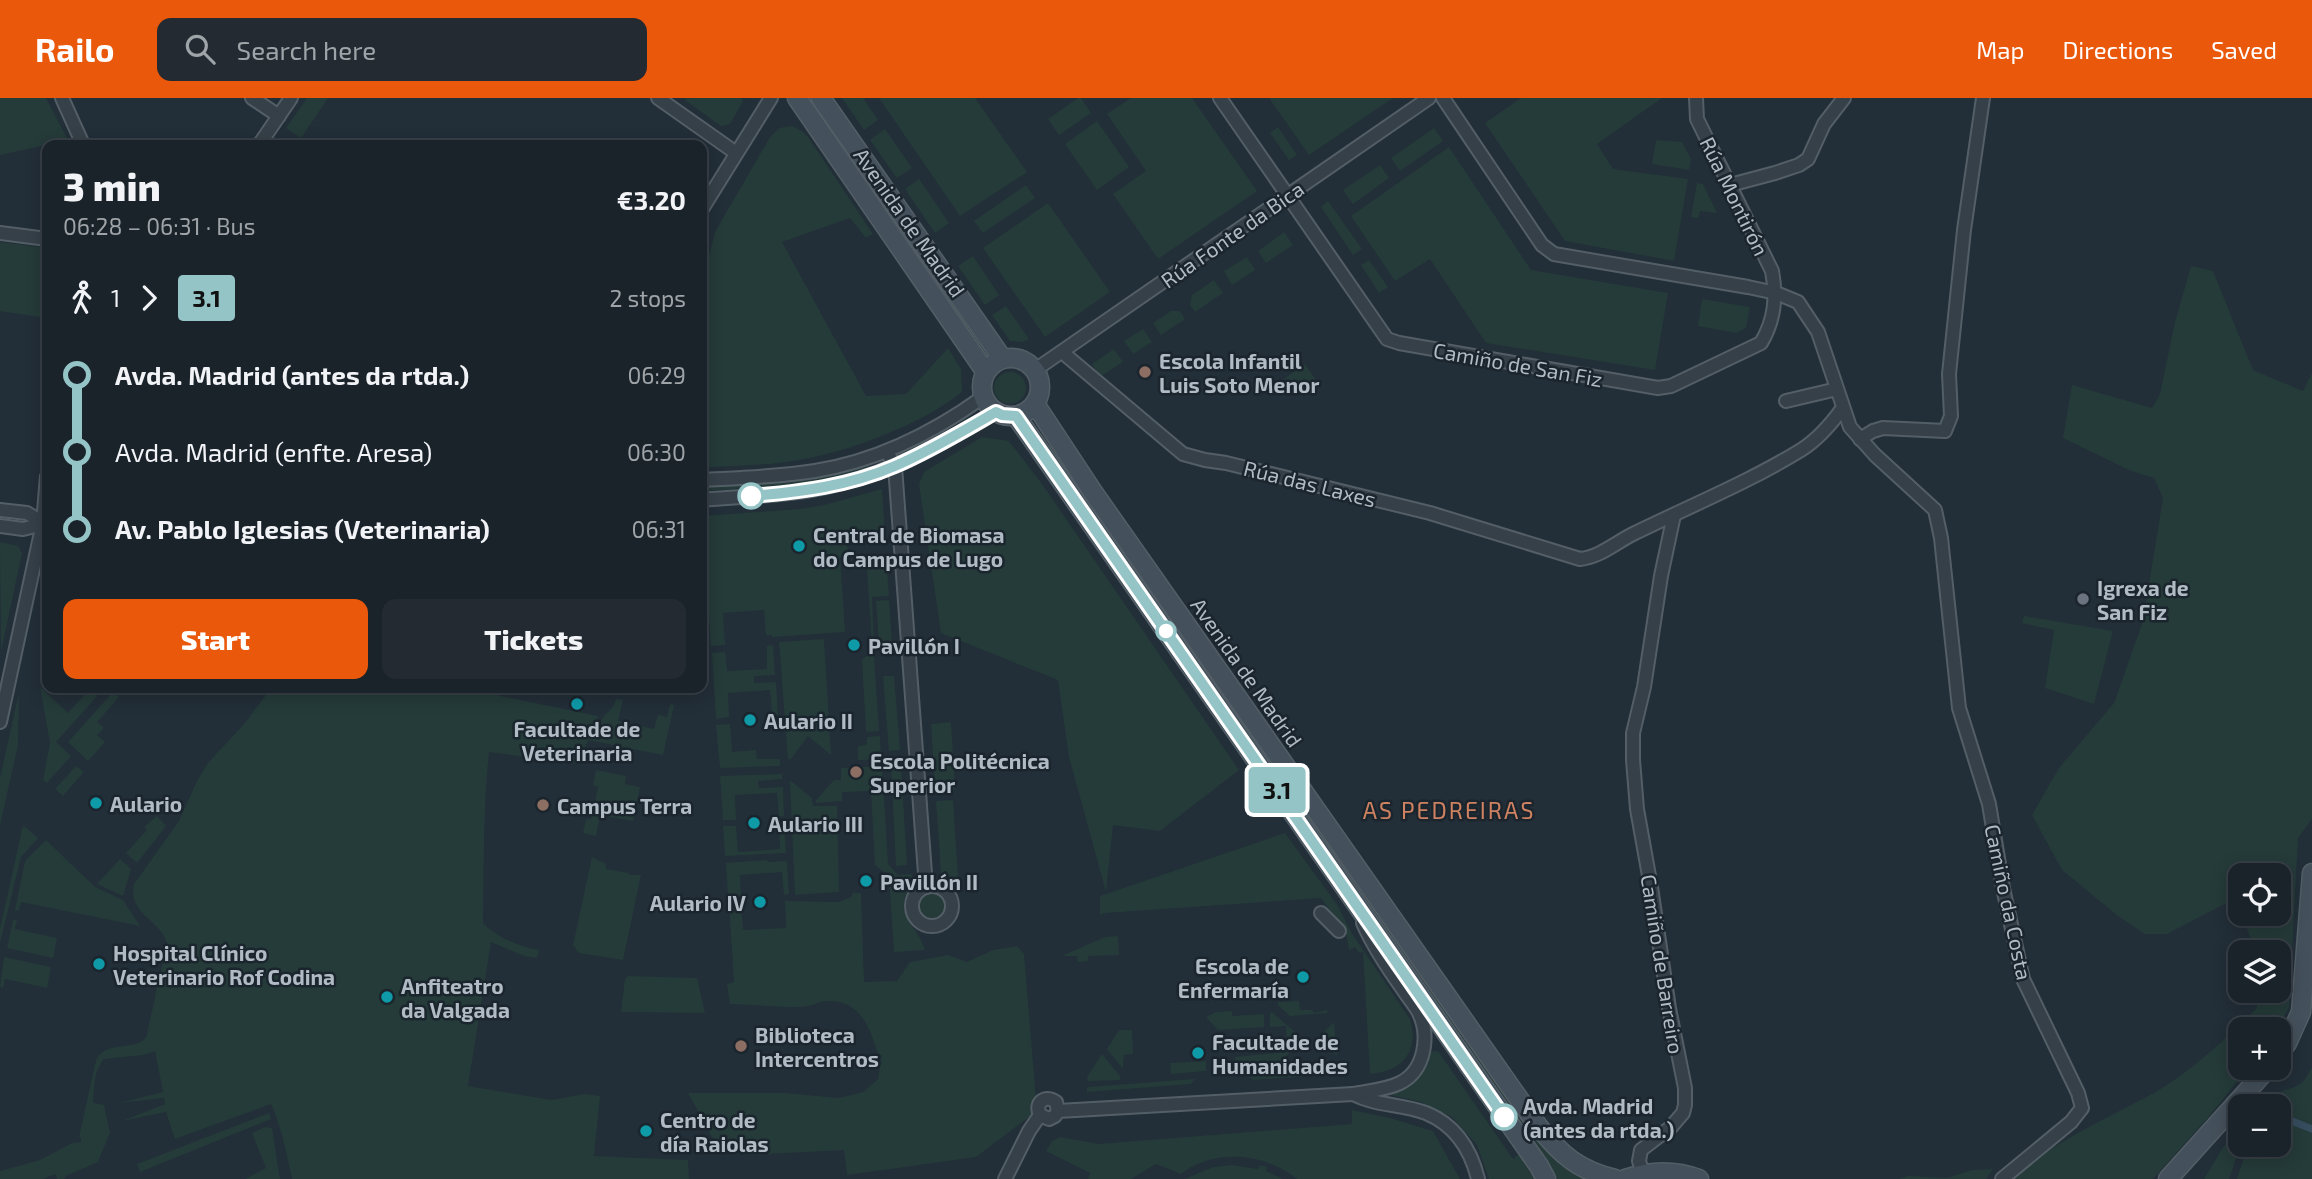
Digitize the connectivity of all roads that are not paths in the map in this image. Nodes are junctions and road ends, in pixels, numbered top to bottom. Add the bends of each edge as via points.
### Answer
1 (62, 98) edge
2 (252, 98) edge
3 (291, 98) edge
4 (658, 98) edge
5 (771, 98) edge
6 (797, 98) edge
7 (821, 98) edge
8 (1220, 98) edge
9 (1429, 98) edge
10 (1443, 98) edge
11 (1696, 98) edge
12 (1844, 98) edge
13 (1983, 98) edge
14 (279, 116) junction
15 (81, 140) edge
16 (262, 140) edge
17 (736, 153) junction
18 (1730, 186) junction
19 (1288, 195) junction
20 (707, 201) edge
21 (0, 233) edge
22 (42, 238) edge
23 (1776, 293) junction
24 (1062, 352) junction
25 (1002, 358) junction
26 (1035, 370) junction
27 (985, 371) junction
28 (1837, 389) junction
29 (983, 397) junction
30 (1786, 401) dead end
31 (1035, 404) junction
32 (1842, 408) junction
33 (996, 412) junction
34 (1016, 416) junction
35 (1860, 439) junction
36 (887, 452) junction
37 (895, 466) junction
38 (707, 480) edge
39 (707, 500) edge
40 (0, 509) edge
41 (1674, 515) junction
42 (42, 521) edge
43 (42, 524) edge
44 (0, 526) edge
45 (42, 536) edge
46 (0, 722) edge
47 (2312, 873) edge
48 (926, 887) dead end
49 (1350, 893) junction
50 (1321, 914) dead end
51 (1339, 931) dead end
52 (2291, 1034) edge
53 (2257, 1080) edge
54 (1353, 1094) junction
55 (1634, 1177) edge
56 (1005, 1179) edge
57 (1478, 1179) edge
58 (1546, 1179) edge
59 (1615, 1179) edge
60 (1699, 1179) edge
61 (2002, 1179) edge
62 (2168, 1179) edge

1 - 15 street
2 - 14 street
3 - 14 street
4 - 17 street
5 - 17 street
6 - 27 street, Avenida de Madrid
7 - 25 street, Avenida de Madrid
8 - 19 street, Camiño de San Fiz
9 - 19 street, Rúa Fonte da Bica
10 - 23 street via 1542,245 1554,254
11 - 18 street, Rúa Montirón via 1697,120
12 - 18 street via 1824,124 1808,159
13 - 35 street via 1949,374 1950,423 1945,431 1883,428
14 - 16 street
17 - 20 street
18 - 23 street, Rúa Montirón via 1772,271
19 - 23 street, Camiño de San Fiz via 1380,331 1399,343 1658,388 1761,343
19 - 24 street, Rúa Fonte da Bica
21 - 22 street
23 - 28 street via 1798,302 1818,332
24 - 26 street, Rúa Fonte da Bica
24 - 41 street, Rúa das Laxes via 1183,454 1430,513 1580,559
25 - 26 street via 1018,358
25 - 27 street
26 - 31 street via 1040,381
27 - 29 street
28 - 30 street
28 - 32 street
29 - 33 street
29 - 36 street
31 - 34 street
31 - 59 street, Avenida de Madrid via 1538,1126 1569,1160
32 - 35 street
32 - 41 street via 1803,449
33 - 34 street
33 - 37 street
34 - 49 street, Avenida de Madrid
35 - 61 street, Camiño da Costa via 1935,510 1959,708 1989,804 2023,979 2082,1108
36 - 37 street
36 - 38 street via 813,472
37 - 39 street via 808,491
37 - 48 street
40 - 42 street via 27,513
41 - 55 street, Camiño de Barreiro via 1633,733 1637,809 1685,1105 1678,1120 1641,1150
43 - 44 street via 23,529
45 - 46 street
47 - 52 street via 2301,1012
49 - 54 street via 1372,944 1418,1011 1425,1029 1424,1052 1403,1082
49 - 58 street, Avenida de Madrid
50 - 51 street
53 - 62 street
54 - 56 street via 1058,1111 1052,1118 1040,1115
54 - 57 street via 1427,1114 1450,1128 1467,1148
55 - 60 street via 1666,1172

